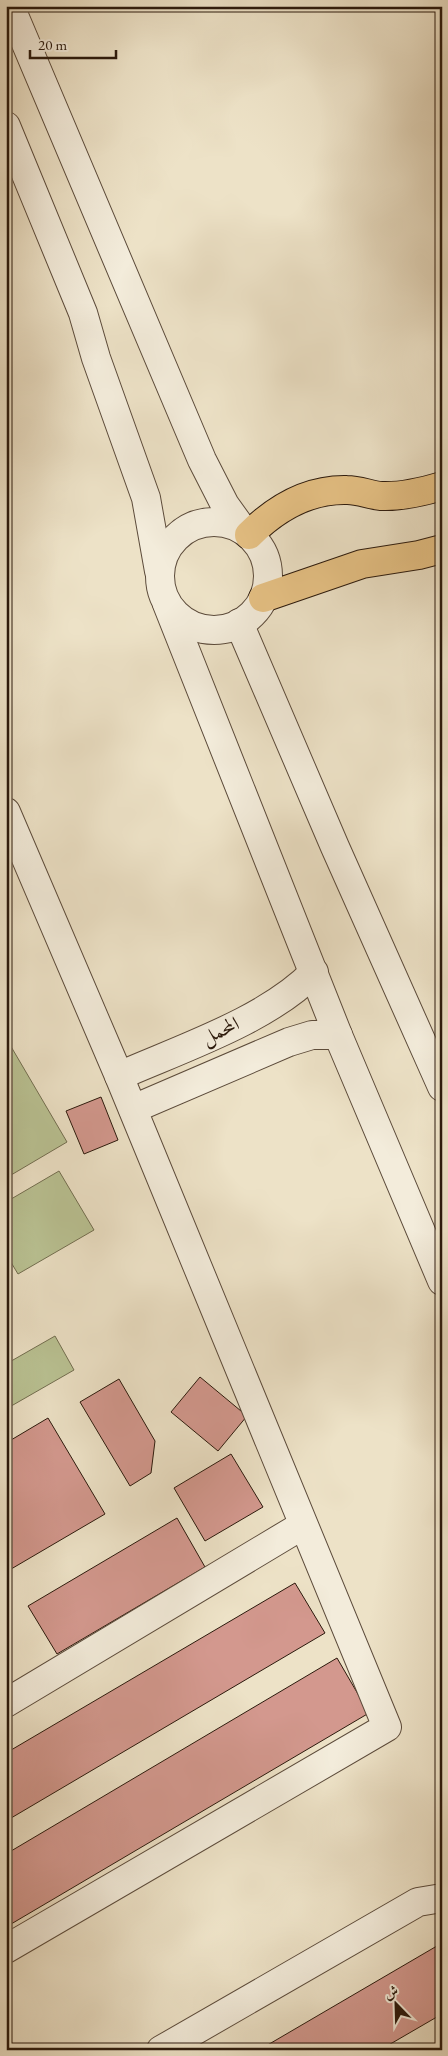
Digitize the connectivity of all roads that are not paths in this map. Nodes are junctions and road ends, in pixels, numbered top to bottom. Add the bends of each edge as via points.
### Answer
1 (10, 6) edge
2 (6, 126) edge
3 (442, 486) edge
4 (246, 532) junction
5 (442, 549) edge
6 (159, 571) junction
7 (263, 598) junction
8 (167, 604) junction
9 (240, 623) junction
10 (6, 812) edge
11 (314, 972) junction
12 (245, 1019) junction
13 (338, 1035) junction
14 (259, 1054) junction
15 (119, 1076) junction
16 (442, 1087) edge
17 (132, 1110) junction
18 (442, 1281) edge
19 (303, 1526) junction
20 (6, 1703) edge
21 (442, 1898) edge
22 (6, 1949) edge
23 (161, 2050) edge

1 - 4 street via 202,460 225,505
2 - 6 street via 83,313 146,498
3 - 4 main road via 415,494 382,496 348,490 304,497 284,506
4 - 6 street via 229,524 197,524 171,542
4 - 7 street via 259,545 268,571
5 - 7 main road via 362,564
6 - 8 street
7 - 9 street
8 - 9 street via 184,621 205,629 217,630
8 - 11 street
9 - 16 street via 335,848
10 - 15 street
11 - 12 street, المحمل via 279,1001
11 - 13 street
12 - 14 street
12 - 15 street, المحمل
13 - 14 street, المحمل via 312,1035
13 - 18 street
14 - 17 street, المحمل
15 - 17 street
17 - 19 street
19 - 20 street
19 - 22 street via 387,1726
21 - 23 street via 418,1902

